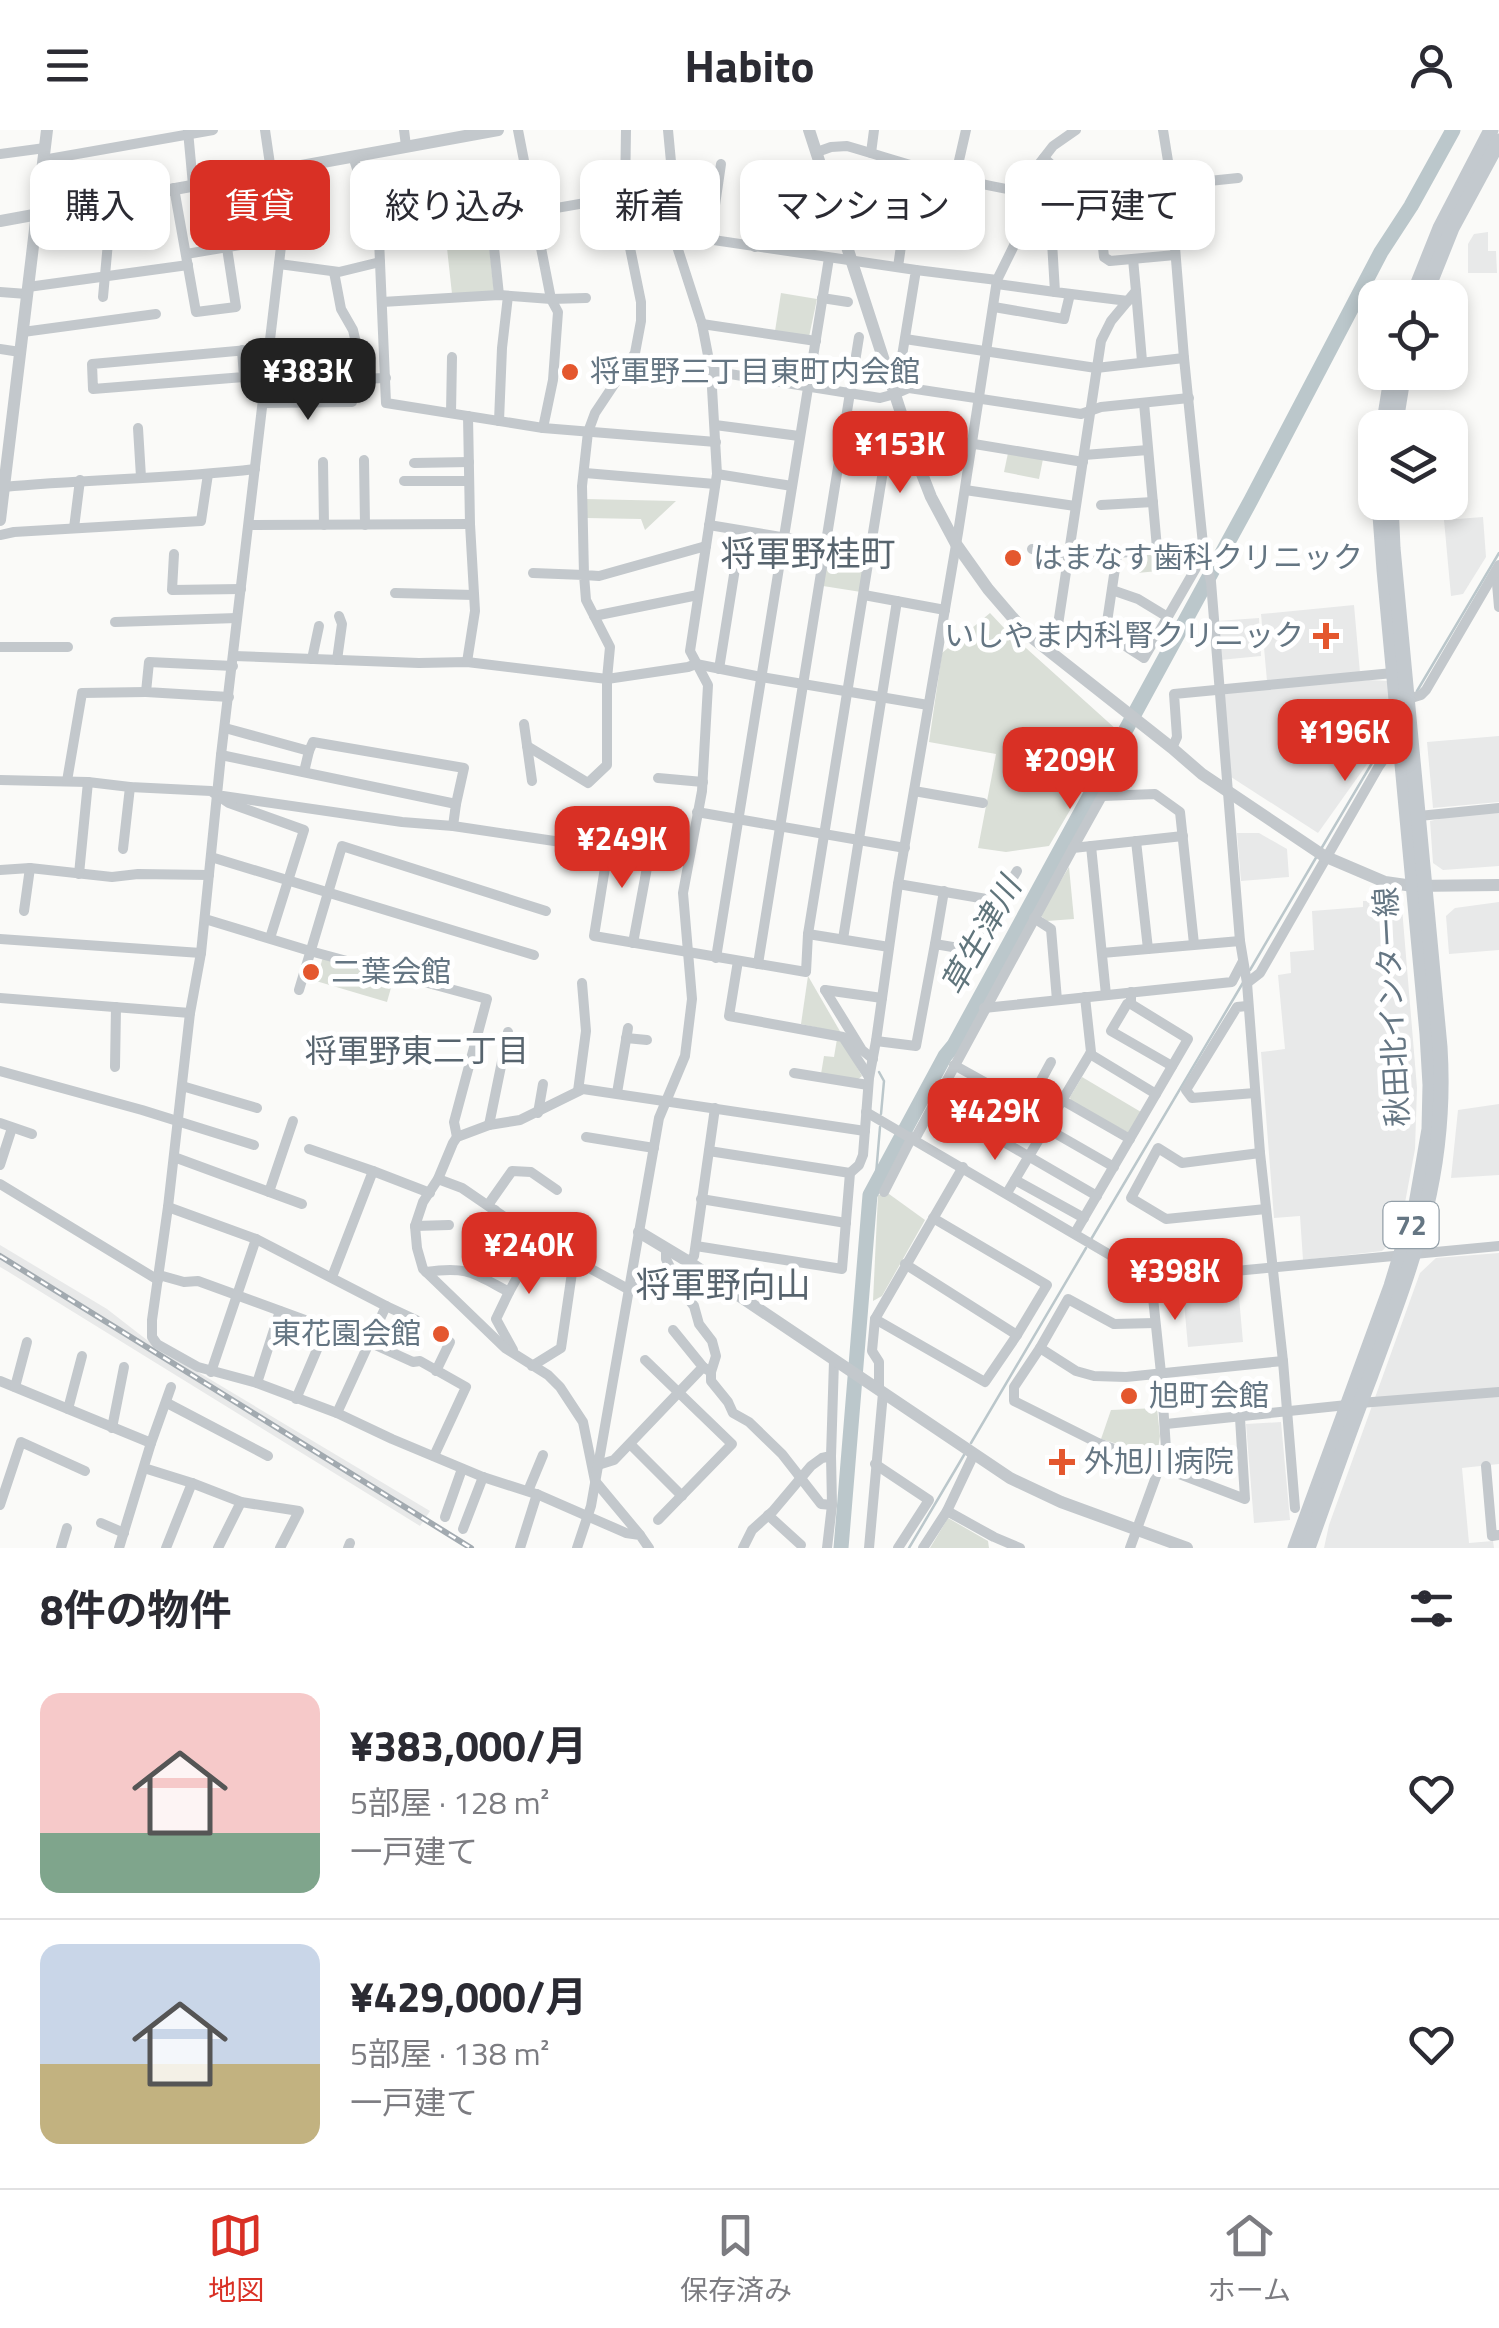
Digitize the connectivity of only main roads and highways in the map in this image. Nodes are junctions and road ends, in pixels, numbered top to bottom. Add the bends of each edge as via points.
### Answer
1 (1491, 130) edge
2 (1499, 141) edge
3 (1419, 280) edge
4 (1431, 280) edge
5 (1381, 520) edge
6 (1392, 520) edge
7 (1406, 712) junction
8 (1419, 886) junction
9 (1354, 1404) junction
10 (1295, 1548) edge
11 (1308, 1548) edge

1 - 3 main road
2 - 4 main road
5 - 7 main road, 秋田北インター線 / 72 via 1393,673
6 - 7 main road, 秋田北インター線 / 72
7 - 8 main road, 秋田北インター線 / 72
7 - 8 main road, 秋田北インター線 / 72 via 1419,816
8 - 9 main road, 秋田北インター線 / 72 via 1440,1047 1435,1173
9 - 10 main road, 秋田北インター線 / 72
9 - 11 main road, 秋田北インター線 / 72

